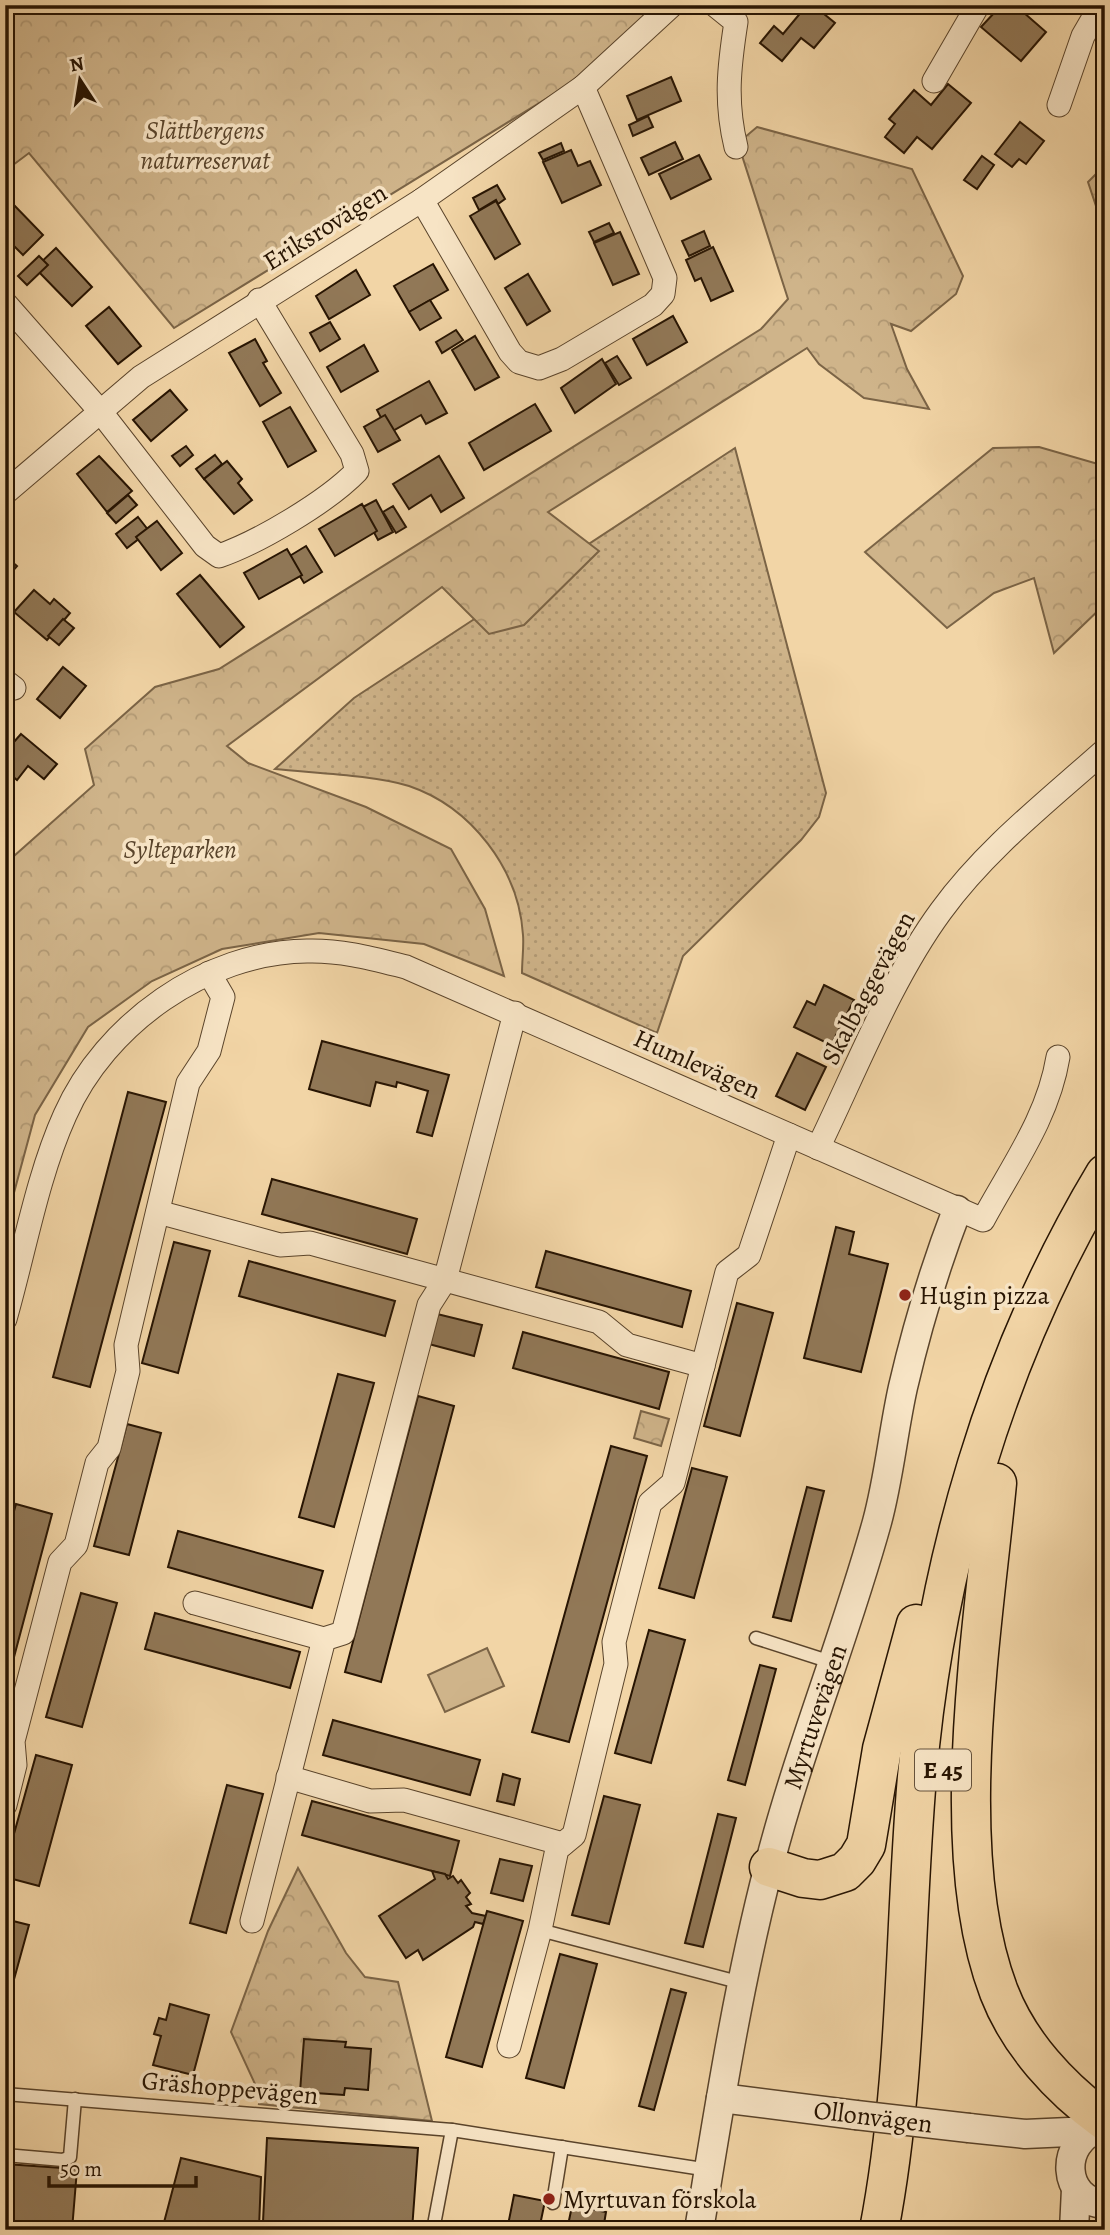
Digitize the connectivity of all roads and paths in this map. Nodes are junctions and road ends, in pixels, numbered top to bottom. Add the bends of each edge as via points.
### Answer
1 (672, 5) edge
2 (715, 5) edge
3 (978, 5) edge
4 (1101, 5) edge
5 (933, 81) dead end
6 (583, 87) junction
7 (1059, 105) dead end
8 (736, 147) dead end
9 (422, 200) junction
10 (259, 300) junction
11 (5, 303) edge
12 (100, 411) junction
13 (5, 493) edge
14 (1105, 751) edge
15 (209, 974) junction
16 (514, 1013) junction
17 (1058, 1057) dead end
18 (789, 1135) junction
19 (818, 1148) junction
20 (1105, 1174) edge
21 (957, 1210) junction
22 (158, 1212) junction
23 (1105, 1224) edge
24 (445, 1280) junction
25 (5, 1319) edge
26 (703, 1366) junction
27 (984, 1484) junction
28 (195, 1604) dead end
29 (755, 1638) dead end
30 (324, 1639) junction
31 (834, 1663) junction
32 (288, 1777) junction
33 (5, 1805) edge
34 (563, 1843) junction
35 (769, 1867) junction
36 (252, 1921) dead end
37 (540, 1930) junction
38 (743, 1983) junction
39 (509, 2046) dead end
40 (5, 2094) edge
41 (721, 2098) junction
42 (75, 2099) junction
43 (1100, 2127) edge
44 (452, 2130) junction
45 (1025, 2134) junction
46 (562, 2147) junction
47 (5, 2155) edge
48 (709, 2170) junction
49 (1072, 2179) junction
50 (553, 2203) dead end
51 (1105, 2204) edge
52 (433, 2230) edge
53 (699, 2230) edge
54 (879, 2230) edge
55 (904, 2230) edge
56 (1074, 2230) edge

1 - 6 street, Eriksrovägen
2 - 8 street via 736,22 727,112
3 - 5 street
4 - 7 street via 1083,36
6 - 9 street, Eriksrovägen
6 - 9 street via 665,278 663,294 653,305 562,359 539,368 519,362
9 - 10 street, Eriksrovägen
10 - 12 street, Eriksrovägen via 141,377
10 - 12 street via 352,454 356,471 341,487 239,549 219,556 205,546
11 - 12 street
12 - 13 street, Eriksrovägen
14 - 19 street, Skalbaggevägen via 1022,824 940,912 908,962
15 - 16 street, Humlevägen via 257,957 306,951 354,954 407,967
15 - 22 street via 223,997 209,1051 188,1083
15 - 25 street, Humlevägen via 161,1002 120,1034 89,1071 52,1149
16 - 18 street, Humlevägen
16 - 24 street
17 - 21 street, Humlevägen via 1054,1085 1035,1131 983,1220
18 - 19 street, Humlevägen
18 - 26 street via 749,1255 727,1272
19 - 21 street, Humlevägen
20 - 27 highway, E 45 via 1022,1341 992,1417
21 - 31 street, Myrtuvevägen via 938,1259 907,1374 878,1519
22 - 24 street via 280,1245 310,1243
22 - 33 street via 126,1345 128,1371 109,1448 97,1463 76,1545 60,1562 13,1741 15,1765
23 - 27 highway, E 45
24 - 26 street via 599,1322 626,1345
24 - 30 street via 429,1305 343,1633
26 - 34 street via 673,1483 650,1503 614,1642 616,1664 573,1835
27 - 35 highway via 942,1549 920,1609 882,1749 862,1852 832,1878 803,1878
27 - 43 highway via 972,1825 980,1920 999,1993 1014,2023
27 - 54 highway, E 45 via 936,1635 925,1700 901,2062
27 - 55 highway, E 45 via 942,1779 927,2062
28 - 30 street
29 - 31 lane
30 - 32 street
31 - 35 street, Myrtuvevägen via 798,1764
32 - 34 street via 370,1801 404,1801
32 - 36 street
34 - 37 street via 557,1849
35 - 38 street, Myrtuvevägen
37 - 38 lane
37 - 39 street
38 - 41 street, Myrtuvevägen
40 - 42 lane, Gräshoppevägen
41 - 45 street, Ollonvägen, bridge
41 - 48 street, Myrtuvevägen
42 - 44 lane, Gräshoppevägen
42 - 47 lane via 70,2157
43 - 45 street, Ollonvägen
43 - 49 street via 1074,2147
44 - 46 lane, Gräshoppevägen
44 - 52 lane
45 - 49 street, Ollonvägen via 1043,2145
46 - 48 lane, Gräshoppevägen
46 - 50 lane
48 - 53 street, Myrtuvevägen
49 - 51 street, Ollonvägen via 1086,2198
49 - 56 street

